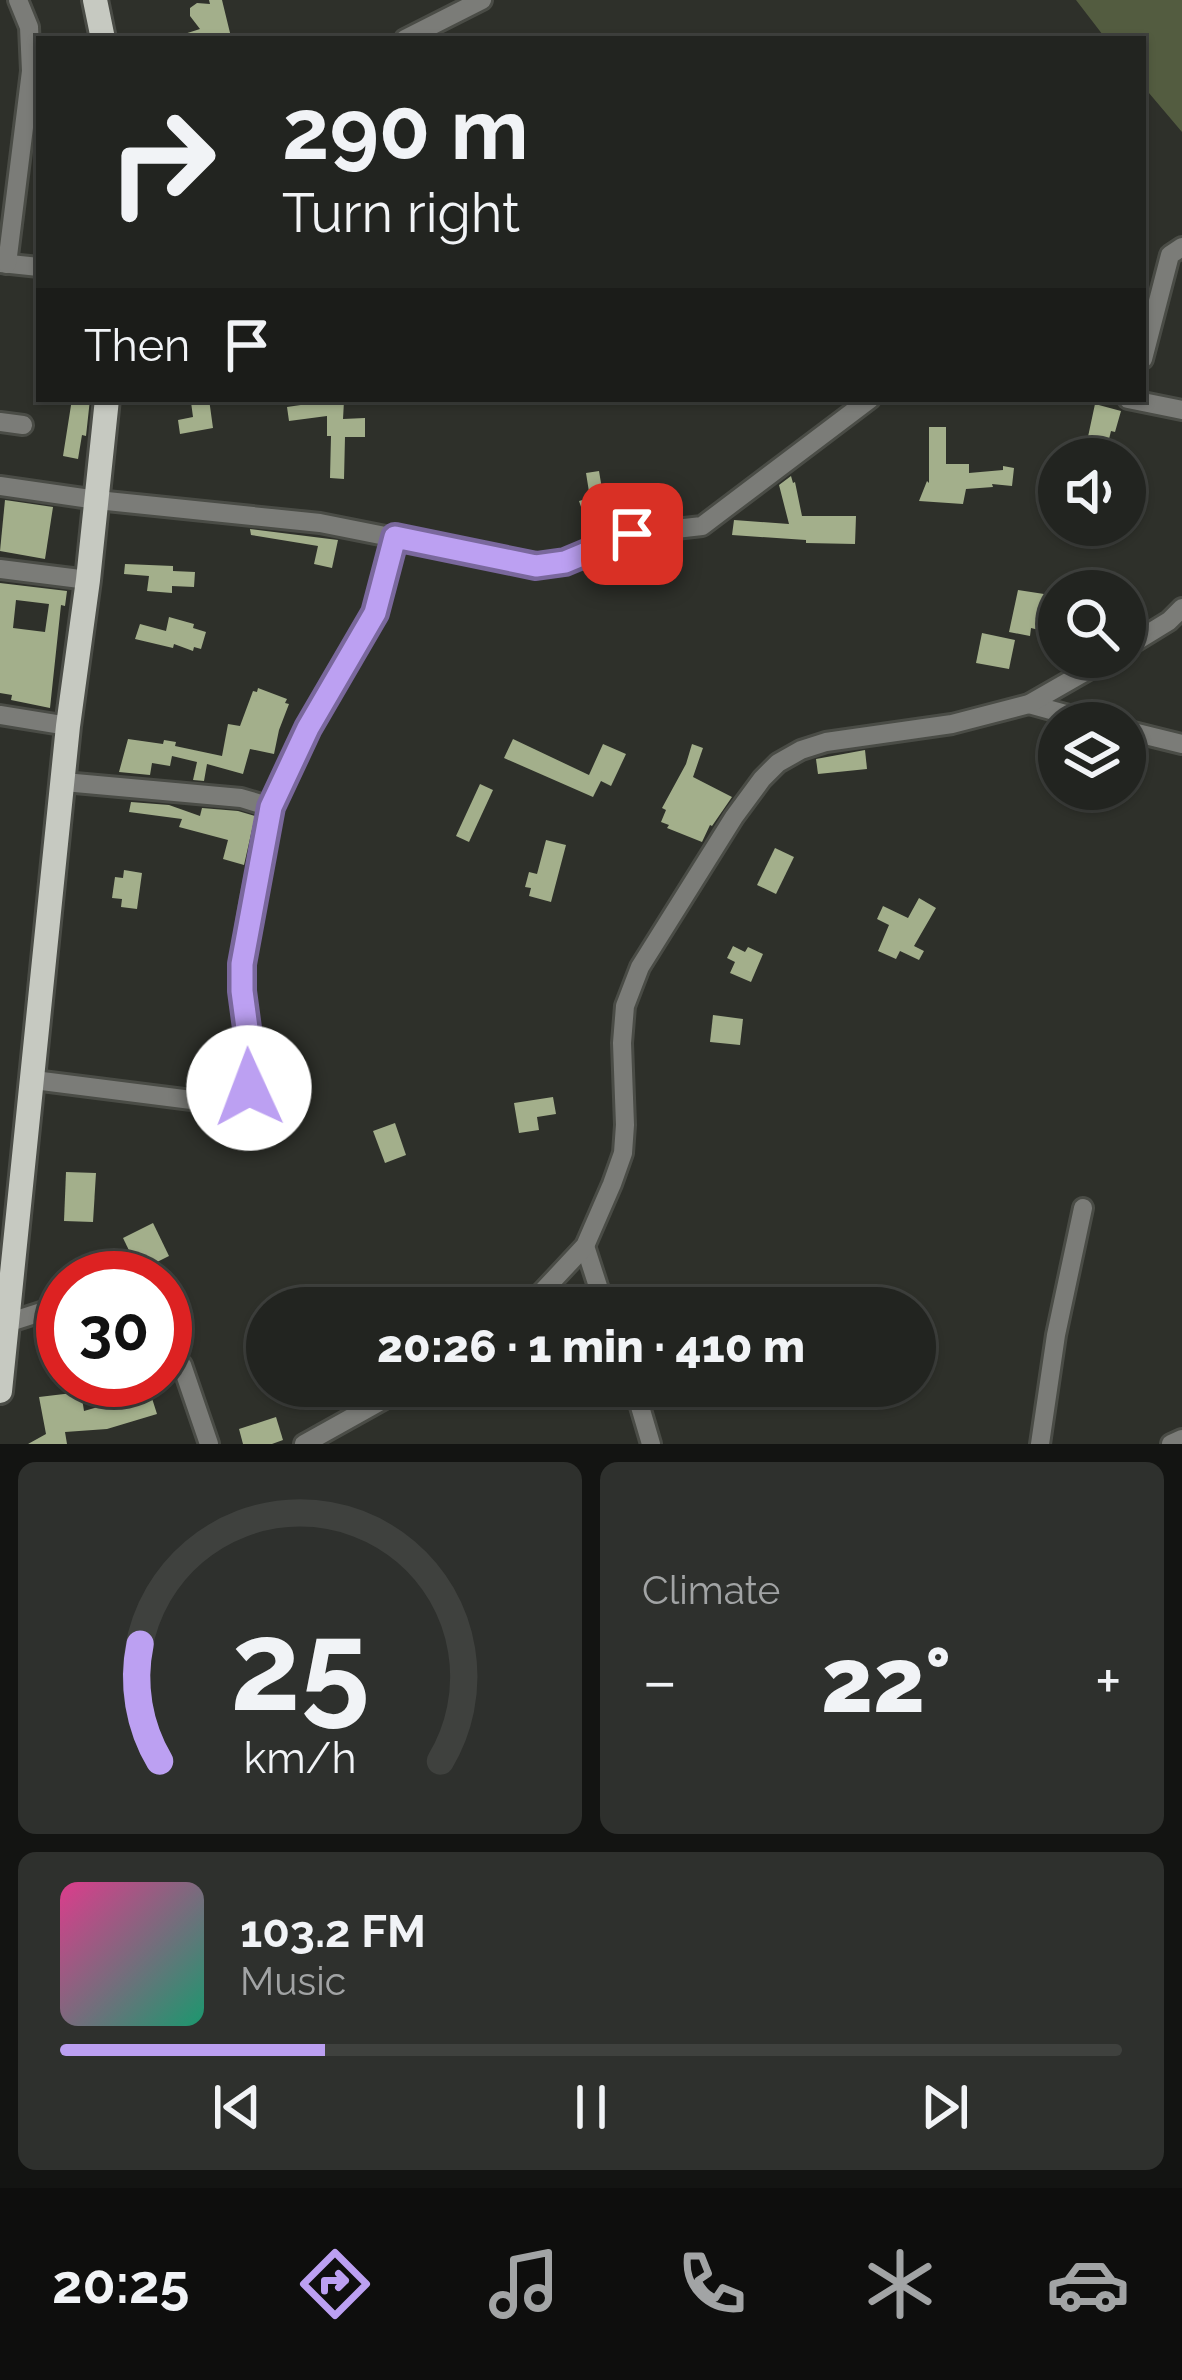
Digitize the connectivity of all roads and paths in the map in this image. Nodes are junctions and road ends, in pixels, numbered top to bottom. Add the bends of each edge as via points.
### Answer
1 (18, 0) edge
2 (94, 0) edge
3 (482, 0) edge
4 (102, 36) edge
5 (411, 36) edge
6 (1182, 247) edge
7 (3, 263) edge
8 (36, 267) edge
9 (1146, 347) edge
10 (107, 402) edge
11 (865, 402) edge
12 (1145, 402) edge
13 (1182, 410) edge
14 (0, 422) edge
15 (22, 425) dead end
16 (0, 486) edge
17 (98, 500) junction
18 (395, 537) junction
19 (0, 569) edge
20 (88, 580) junction
21 (1182, 608) edge
22 (1146, 635) edge
23 (1075, 678) edge
24 (1030, 704) junction
25 (1038, 706) edge
26 (0, 715) edge
27 (68, 726) junction
28 (1146, 735) edge
29 (1182, 744) edge
30 (64, 782) junction
31 (271, 807) junction
32 (34, 1080) junction
33 (1082, 1208) dead end
34 (585, 1246) junction
35 (547, 1287) edge
36 (598, 1287) edge
37 (36, 1313) edge
38 (4, 1323) edge
39 (0, 1391) edge
40 (192, 1394) edge
41 (370, 1407) edge
42 (640, 1407) edge
43 (1182, 1439) edge
44 (209, 1444) edge
45 (304, 1444) edge
46 (651, 1444) edge
47 (1040, 1444) edge
48 (1171, 1444) edge

1 - 7 street via 31,71
2 - 4 main road
3 - 5 street
6 - 9 street via 1170,255
7 - 8 street
10 - 17 main road
11 - 18 street via 702,526 632,534 536,566
12 - 13 street
14 - 15 street
16 - 17 street
17 - 18 street
17 - 20 main road
18 - 31 street via 375,613
19 - 20 street
20 - 27 main road
21 - 22 street
23 - 24 street
24 - 25 street
24 - 34 street via 826,742 762,778 640,967 625,1006 622,1153
26 - 27 street
27 - 30 main road
28 - 29 street
30 - 31 street
30 - 32 main road
31 - 32 street via 242,964 245,1100 232,1105
32 - 38 main road
33 - 47 street
34 - 35 street
34 - 36 street
37 - 38 street
38 - 39 main road
40 - 44 street
41 - 45 street
42 - 46 street
43 - 48 street

